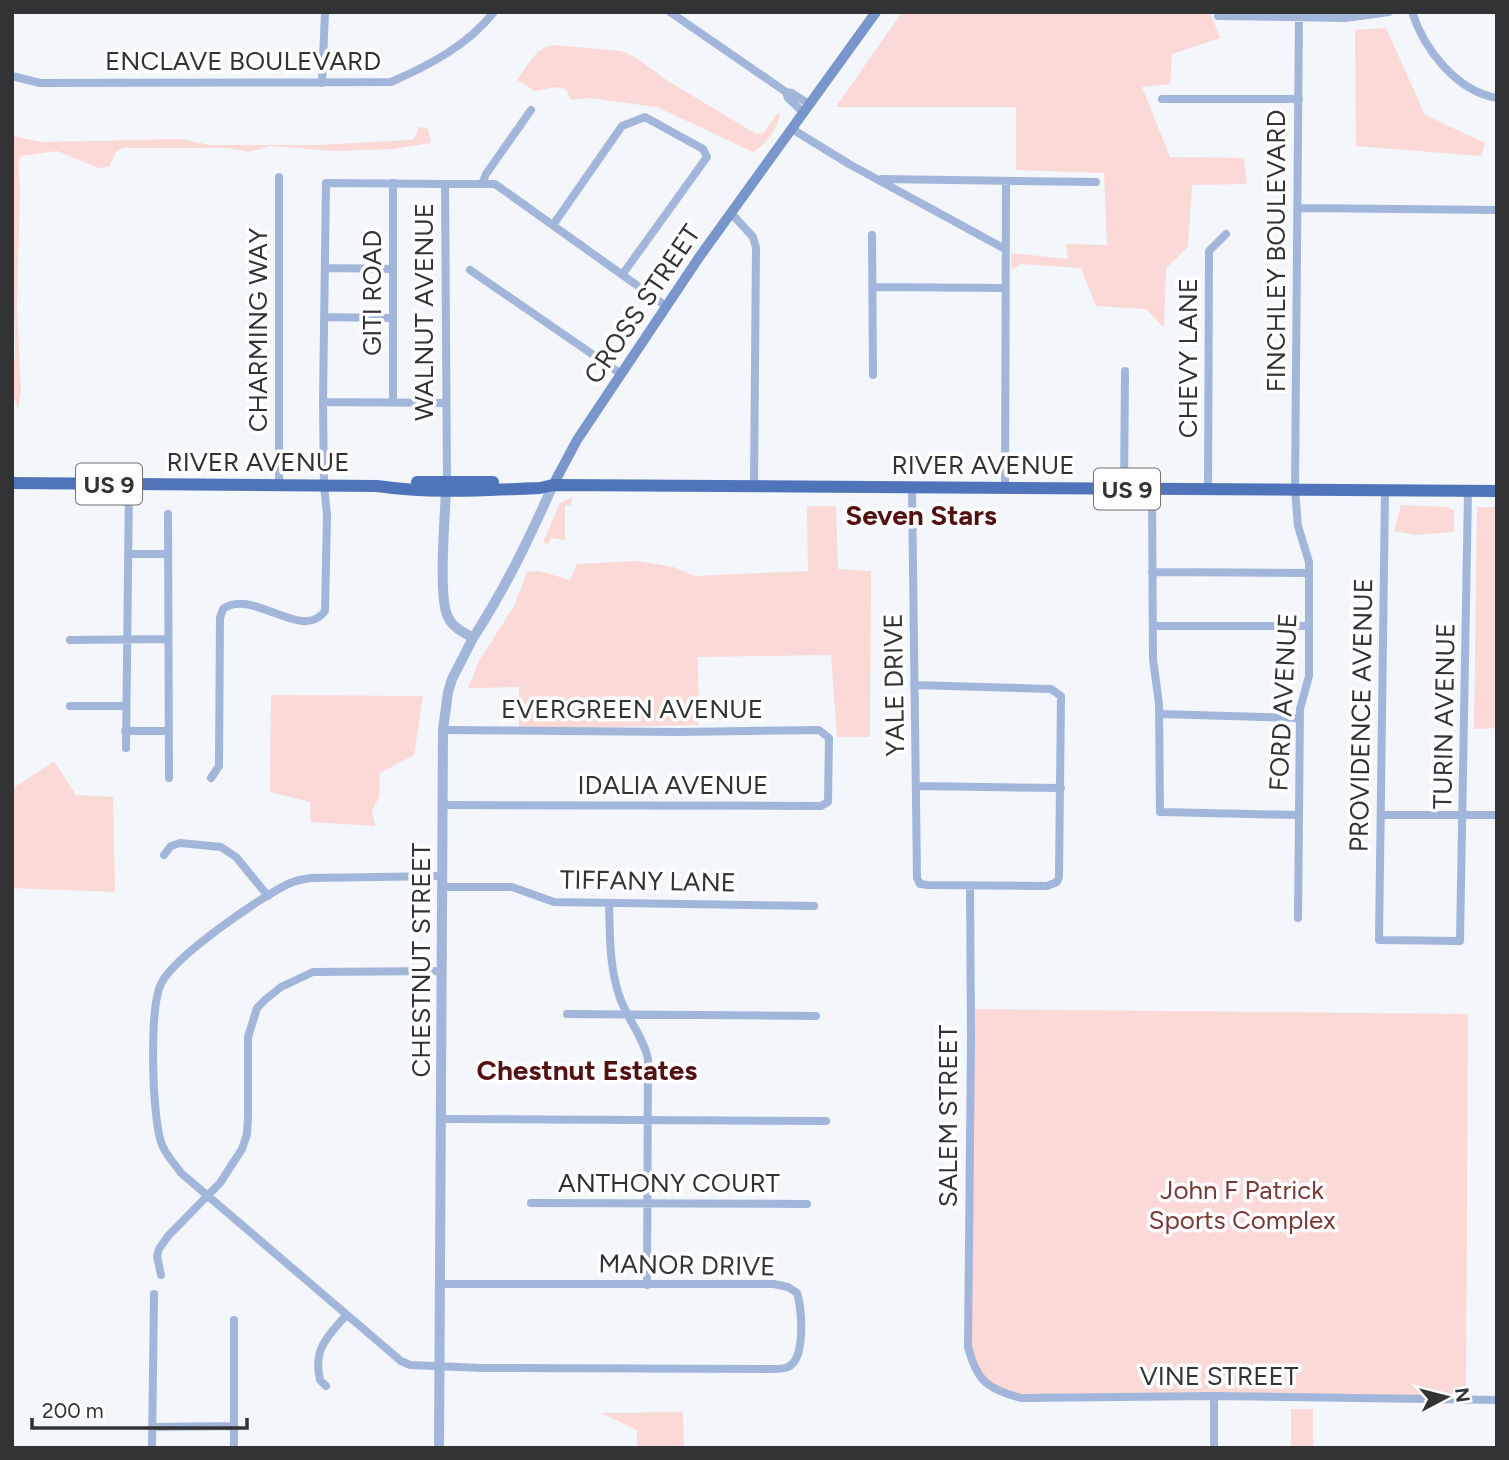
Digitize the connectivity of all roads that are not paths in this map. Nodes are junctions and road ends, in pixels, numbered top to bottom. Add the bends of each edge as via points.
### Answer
1 (326, 12) edge
2 (494, 12) edge
3 (670, 12) edge
4 (876, 12) edge
5 (1389, 12) edge
6 (1412, 12) edge
7 (1299, 15) edge
8 (1219, 16) dead end
9 (12, 76) edge
10 (323, 83) junction
11 (1497, 98) edge
12 (1162, 99) dead end
13 (1299, 99) junction
14 (806, 108) junction
15 (531, 110) dead end
16 (792, 129) junction
17 (279, 177) dead end
18 (879, 179) junction
19 (1006, 182) junction
20 (1096, 182) dead end
21 (393, 183) junction
22 (445, 184) junction
23 (482, 184) junction
24 (1299, 208) junction
25 (1497, 210) edge
26 (731, 213) junction
27 (553, 225) junction
28 (1226, 234) dead end
29 (872, 235) dead end
30 (1005, 249) junction
31 (325, 268) junction
32 (393, 270) junction
33 (470, 270) dead end
34 (622, 275) junction
35 (873, 287) junction
36 (1004, 288) junction
37 (666, 306) junction
38 (324, 317) junction
39 (393, 318) junction
40 (1125, 371) dead end
41 (621, 374) junction
42 (873, 375) dead end
43 (323, 402) junction
44 (393, 403) junction
45 (446, 403) junction
46 (12, 483) edge
47 (279, 484) junction
48 (129, 485) junction
49 (324, 485) junction
50 (553, 485) junction
51 (446, 486) junction
52 (754, 487) junction
53 (912, 488) junction
54 (1005, 488) junction
55 (1124, 489) junction
56 (1152, 489) junction
57 (1208, 489) junction
58 (1295, 490) junction
59 (1385, 491) junction
60 (1468, 491) junction
61 (1497, 491) edge
62 (168, 514) dead end
63 (129, 554) junction
64 (168, 554) junction
65 (1152, 572) junction
66 (1309, 573) junction
67 (1153, 626) junction
68 (1309, 626) junction
69 (473, 638) junction
70 (168, 639) junction
71 (70, 640) dead end
72 (126, 640) junction
73 (915, 685) junction
74 (70, 706) dead end
75 (125, 706) junction
76 (1159, 714) junction
77 (1300, 718) junction
78 (443, 730) junction
79 (125, 731) junction
80 (168, 731) junction
81 (821, 732) joint
82 (125, 748) dead end
83 (169, 778) dead end
84 (211, 778) dead end
85 (916, 786) junction
86 (1061, 788) junction
87 (443, 805) junction
88 (1299, 815) junction
89 (1381, 815) junction
90 (1464, 815) junction
91 (1497, 815) edge
92 (164, 855) dead end
93 (442, 876) junction
94 (970, 886) junction
95 (442, 887) junction
96 (268, 896) junction
97 (609, 903) junction
98 (814, 906) dead end
99 (1298, 918) dead end
100 (1379, 940) joint
101 (441, 971) junction
102 (567, 1014) dead end
103 (629, 1015) junction
104 (816, 1016) dead end
105 (440, 1119) junction
106 (648, 1120) junction
107 (826, 1121) dead end
108 (207, 1196) junction
109 (531, 1203) dead end
110 (648, 1204) junction
111 (807, 1204) dead end
112 (161, 1275) dead end
113 (440, 1284) junction
114 (647, 1285) junction
115 (154, 1294) dead end
116 (346, 1315) junction
117 (234, 1320) dead end
118 (968, 1347) joint
119 (440, 1367) junction
120 (326, 1386) dead end
121 (1214, 1396) junction
122 (1497, 1400) edge
123 (234, 1426) junction
124 (153, 1427) junction
125 (152, 1448) edge
126 (234, 1448) edge
127 (439, 1448) edge
128 (1214, 1448) edge

1 - 10 street
2 - 10 street, ENCLAVE BOULEVARD via 480,30 429,65 391,82
3 - 14 street via 792,93
4 - 14 main road, CROSS STREET
5 - 7 street via 1345,18
6 - 11 street via 1428,47 1448,69 1465,84
7 - 8 street
7 - 13 street, FINCHLEY BOULEVARD
9 - 10 street, ENCLAVE BOULEVARD via 40,83
12 - 13 street
13 - 24 street, FINCHLEY BOULEVARD
14 - 16 main road, CROSS STREET
15 - 23 street
16 - 18 street
16 - 26 main road, CROSS STREET
17 - 47 street, CHARMING WAY
18 - 19 street
18 - 30 street
19 - 20 street
19 - 30 street
21 - 22 street, WALNUT AVENUE
21 - 31 street, WALNUT AVENUE via 326,183
21 - 32 street, GITI ROAD
22 - 23 street
22 - 45 street, WALNUT AVENUE
23 - 27 street via 495,184
24 - 25 street
24 - 58 street, FINCHLEY BOULEVARD
26 - 37 main road, CROSS STREET
26 - 52 street via 753,237 756,248
27 - 34 street
27 - 34 street via 622,126 645,117 703,149 707,156
28 - 57 street, CHEVY LANE via 1209,251
29 - 35 street
30 - 36 street
31 - 32 street
31 - 38 street, WALNUT AVENUE
32 - 39 street, GITI ROAD
33 - 41 street
34 - 37 street
35 - 36 street
35 - 42 street
36 - 54 street
37 - 41 main road, CROSS STREET
38 - 39 street
38 - 43 street, WALNUT AVENUE
39 - 44 street, GITI ROAD
40 - 55 street
41 - 50 main road, CROSS STREET
43 - 44 street
43 - 49 street, WALNUT AVENUE
44 - 45 street
45 - 51 street, WALNUT AVENUE
46 - 48 highway, RIVER AVENUE / US 9
47 - 48 highway, RIVER AVENUE / US 9
47 - 49 highway, RIVER AVENUE / US 9
48 - 63 street
49 - 51 highway, RIVER AVENUE / US 9
49 - 84 street, WALNUT AVENUE via 323,615 313,620 286,618 250,604 231,604 220,612 219,766
50 - 51 highway, RIVER AVENUE / US 9
50 - 52 highway, RIVER AVENUE / US 9
50 - 69 street, CROSS STREET via 523,552
51 - 69 street via 446,615
52 - 53 highway, RIVER AVENUE / US 9
53 - 54 highway, RIVER AVENUE / US 9
53 - 73 street, YALE DRIVE
54 - 55 highway, RIVER AVENUE / US 9
55 - 56 highway, RIVER AVENUE / US 9
56 - 57 highway, RIVER AVENUE / US 9
56 - 65 street
57 - 58 highway, RIVER AVENUE / US 9
58 - 59 highway, RIVER AVENUE / US 9
58 - 66 street, FORD AVENUE
59 - 60 highway, RIVER AVENUE / US 9
59 - 89 street, PROVIDENCE AVENUE
60 - 61 highway, RIVER AVENUE / US 9
60 - 90 street, TURIN AVENUE
62 - 64 street
63 - 64 street
63 - 72 street
64 - 70 street
65 - 66 street
65 - 67 street
66 - 68 street, FORD AVENUE
67 - 68 street
67 - 76 street
68 - 77 street, FORD AVENUE via 1310,676
69 - 78 street, CHESTNUT STREET via 447,692
70 - 72 street
70 - 80 street
71 - 72 street
72 - 75 street
73 - 85 street, YALE DRIVE
73 - 86 street via 1051,689 1061,696
74 - 75 street
75 - 79 street
76 - 77 street
76 - 88 street via 1160,811
77 - 88 street, FORD AVENUE
78 - 81 street, EVERGREEN AVENUE
78 - 87 street, CHESTNUT STREET
79 - 80 street
79 - 82 street
80 - 83 street
81 - 87 street, IDALIA AVENUE via 829,738 830,756 828,802 821,806
85 - 86 street
85 - 94 street, YALE DRIVE via 918,881 928,886
86 - 94 street via 1059,877 1054,884
87 - 93 street, CHESTNUT STREET
88 - 99 street, FORD AVENUE
89 - 90 street
89 - 100 street, PROVIDENCE AVENUE
90 - 91 street
90 - 100 street, TURIN AVENUE via 1460,941
92 - 96 street via 180,843 221,847 236,857
93 - 95 street, CHESTNUT STREET
93 - 96 street via 311,878
94 - 118 street, SALEM STREET
95 - 97 street, TIFFANY LANE via 512,887 554,902
95 - 101 street, CHESTNUT STREET
96 - 108 street via 172,968 155,1002 156,1112 161,1145 181,1173
97 - 98 street, TIFFANY LANE
97 - 103 street via 613,972
101 - 105 street, CHESTNUT STREET
101 - 108 street via 313,972 266,999 257,1008 248,1037 247,1135 233,1164
102 - 103 street
103 - 104 street
103 - 106 street via 649,1059
105 - 106 street
105 - 113 street, CHESTNUT STREET
106 - 107 street
106 - 110 street
108 - 112 street via 159,1249
108 - 116 street
109 - 110 street, ANTHONY COURT
110 - 111 street, ANTHONY COURT
110 - 114 street
113 - 114 street, MANOR DRIVE
113 - 119 street, CHESTNUT STREET
114 - 119 street, MANOR DRIVE via 788,1287 797,1293 801,1306 797,1359 789,1367 772,1369
115 - 124 street
116 - 119 street via 401,1361
116 - 120 street via 318,1354 320,1380
117 - 123 street
118 - 121 street, VINE STREET via 973,1367 984,1383 1021,1398
119 - 127 street, CHESTNUT STREET
121 - 122 street, VINE STREET
121 - 128 street
123 - 124 street
123 - 126 street
124 - 125 street

